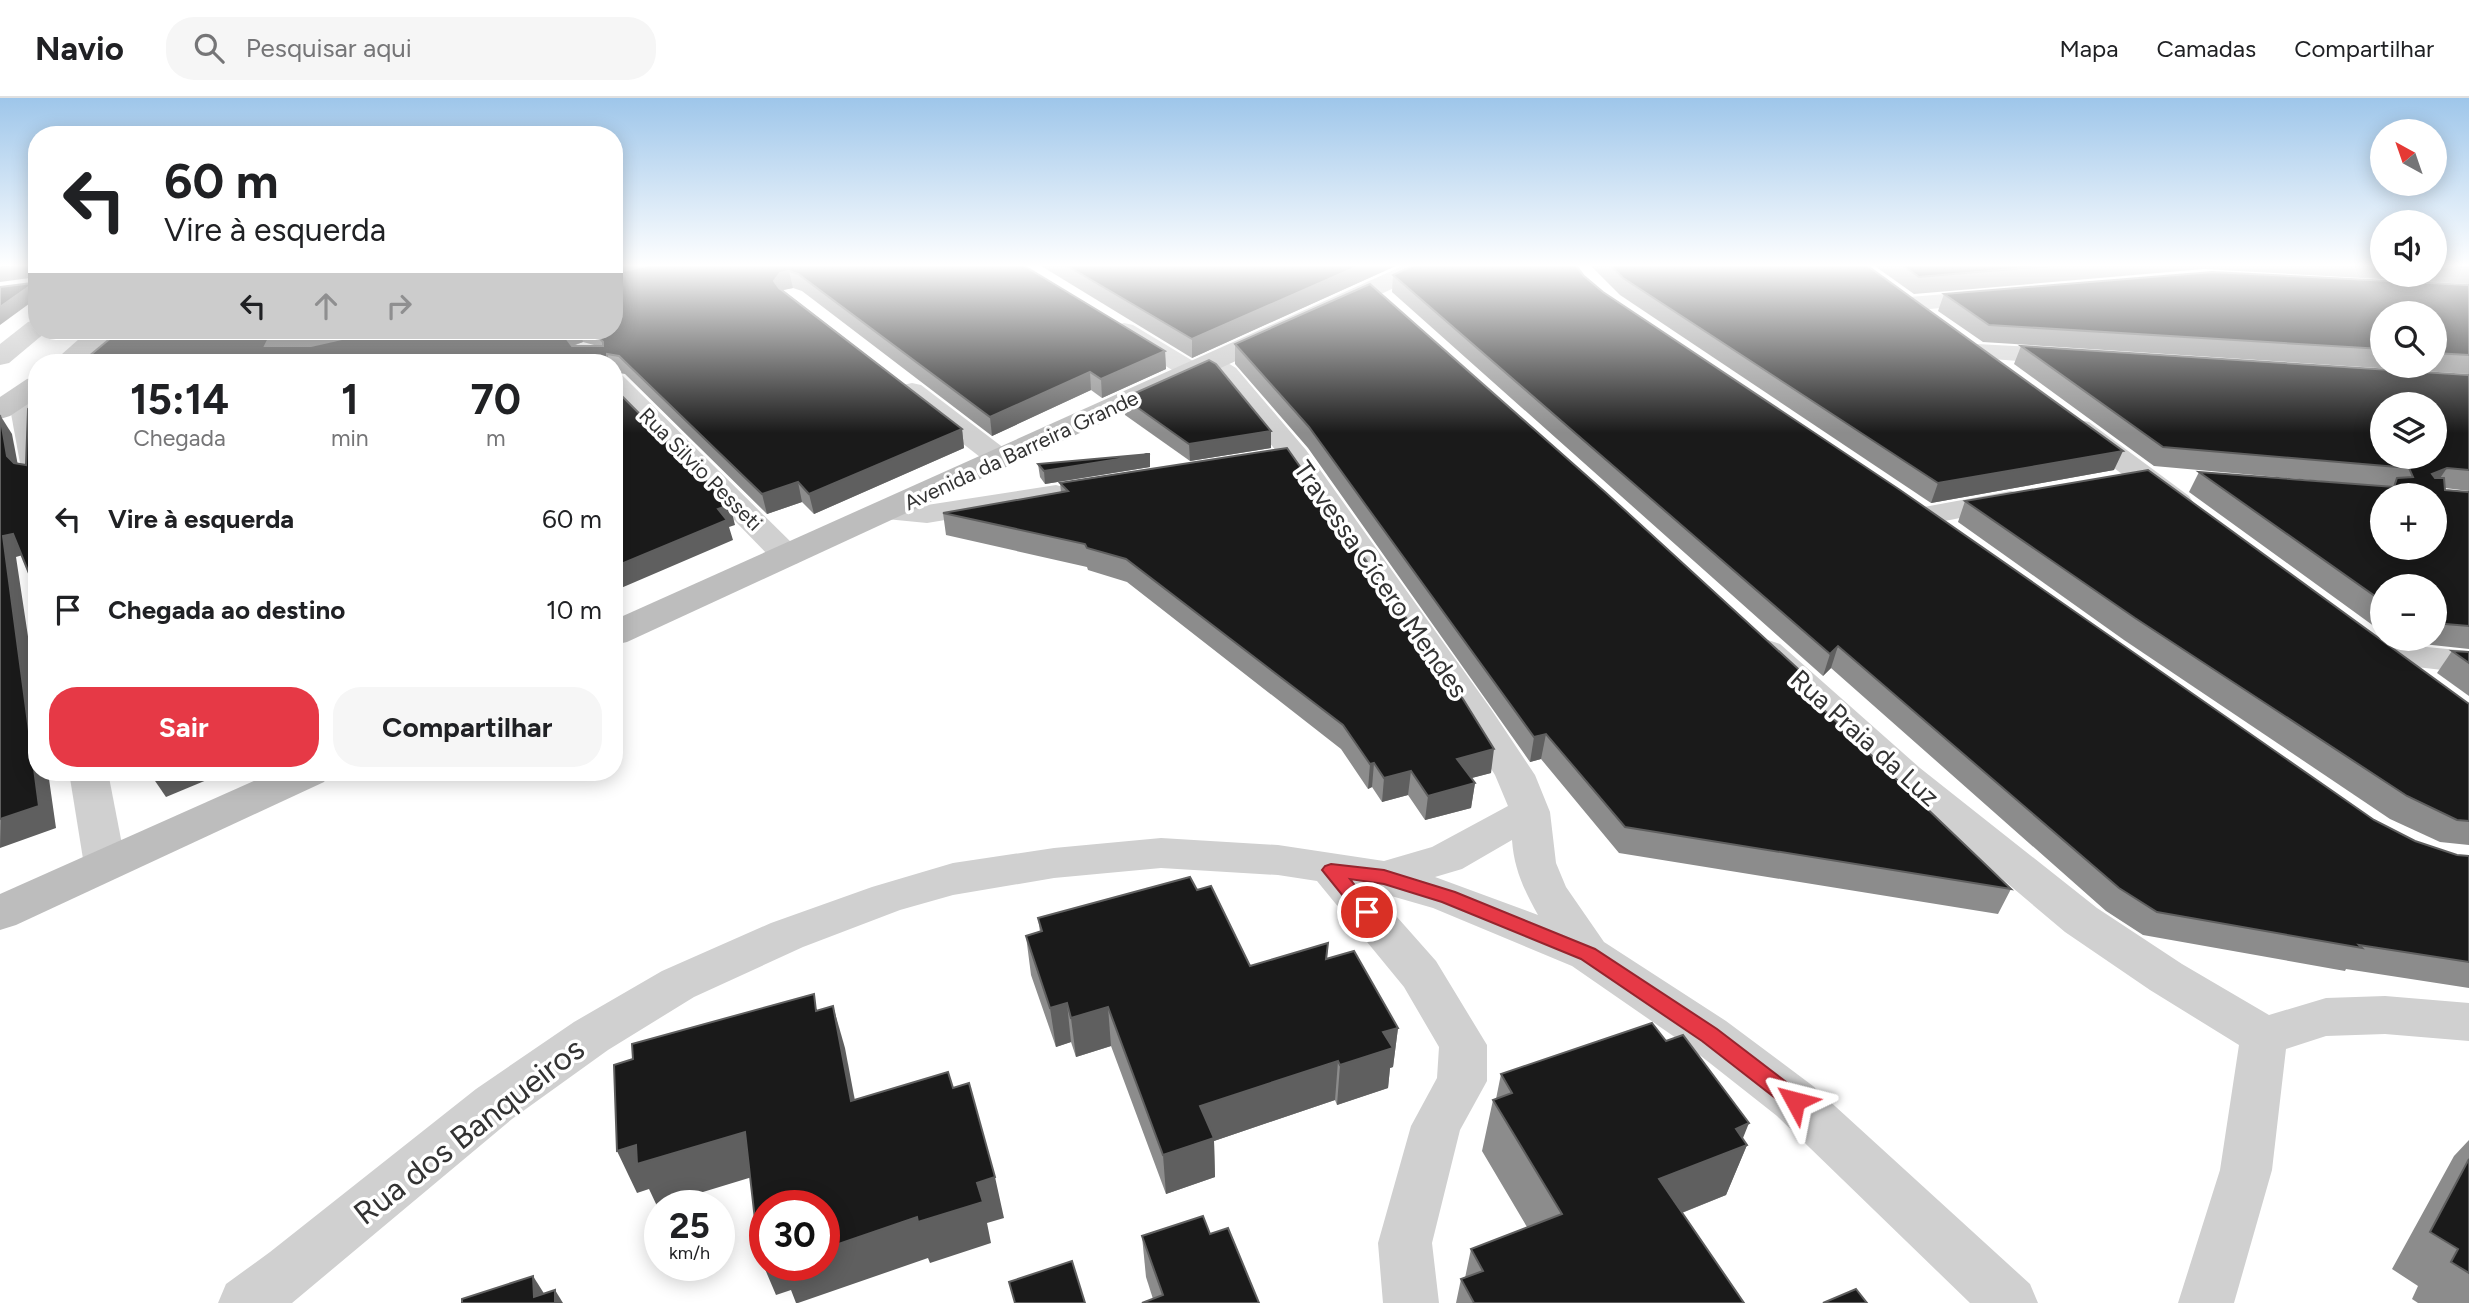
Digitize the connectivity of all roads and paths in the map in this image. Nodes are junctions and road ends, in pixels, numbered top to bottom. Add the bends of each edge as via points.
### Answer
1 (1110, 320) edge
2 (1303, 320) edge
3 (1932, 320) edge
4 (28, 334) edge
5 (1957, 339) junction
6 (93, 340) edge
7 (76, 354) edge
8 (0, 357) edge
9 (2098, 359) edge
10 (1200, 367) junction
11 (890, 374) edge
12 (2021, 385) edge
13 (623, 391) edge
14 (19, 397) edge
15 (2054, 410) edge
16 (28, 415) edge
17 (999, 458) junction
18 (2144, 477) junction
19 (2197, 481) edge
20 (2103, 484) edge
21 (1077, 490) edge
22 (1894, 495) edge
23 (2034, 496) edge
24 (887, 512) junction
25 (1924, 516) junction
26 (2199, 517) edge
27 (1962, 543) edge
28 (788, 556) junction
29 (1743, 627) edge
30 (623, 630) edge
31 (2469, 662) edge
32 (2426, 685) edge
33 (90, 781) edge
34 (290, 781) edge
35 (1530, 812) junction
36 (105, 865) junction
37 (1331, 870) junction
38 (1384, 877) junction
39 (0, 913) edge
40 (1588, 954) junction
41 (2469, 1021) edge
42 (2264, 1036) junction
43 (246, 1303) edge
44 (1411, 1303) edge
45 (2010, 1303) edge
46 (2206, 1303) edge

1 - 10 street, Travessa Cícero Mendes
2 - 10 main road, Avenida da Barreira Grande
3 - 5 street
4 - 8 main road
5 - 9 street
5 - 12 street
6 - 7 main road
10 - 17 main road, Avenida da Barreira Grande
10 - 35 street, Travessa Cícero Mendes via 1227,373 1282,458 1478,717 1515,775
11 - 17 street
13 - 28 street, Rua Silvio Pesseti
14 - 16 street
15 - 18 street
17 - 24 main road, Avenida da Barreira Grande
18 - 19 street
18 - 20 street
18 - 26 street
21 - 24 street via 927,514
22 - 25 street
23 - 25 street
24 - 28 main road, Avenida da Barreira Grande
25 - 27 street
28 - 30 main road, Avenida da Barreira Grande
29 - 42 street, Rua Praia da Luz via 1906,777 2081,920
31 - 32 street via 2373,646
33 - 36 street
34 - 36 main road
35 - 38 street via 1447,858
35 - 40 street, Travessa Cícero Mendes via 1535,863 1545,889
36 - 39 main road
37 - 38 street, Rua dos Banqueiros
37 - 43 street, Rua dos Banqueiros via 1278,860 1161,853 1054,863 953,878 787,935 678,984 591,1036 494,1104
37 - 44 street via 1420,974 1463,1045 1462,1081 1436,1126 1405,1243
38 - 40 street, Rua dos Banqueiros via 1448,897
40 - 45 street, Rua dos Banqueiros via 1709,1035 1795,1101
41 - 42 street via 2385,1015 2326,1017
42 - 46 street via 2246,1170

